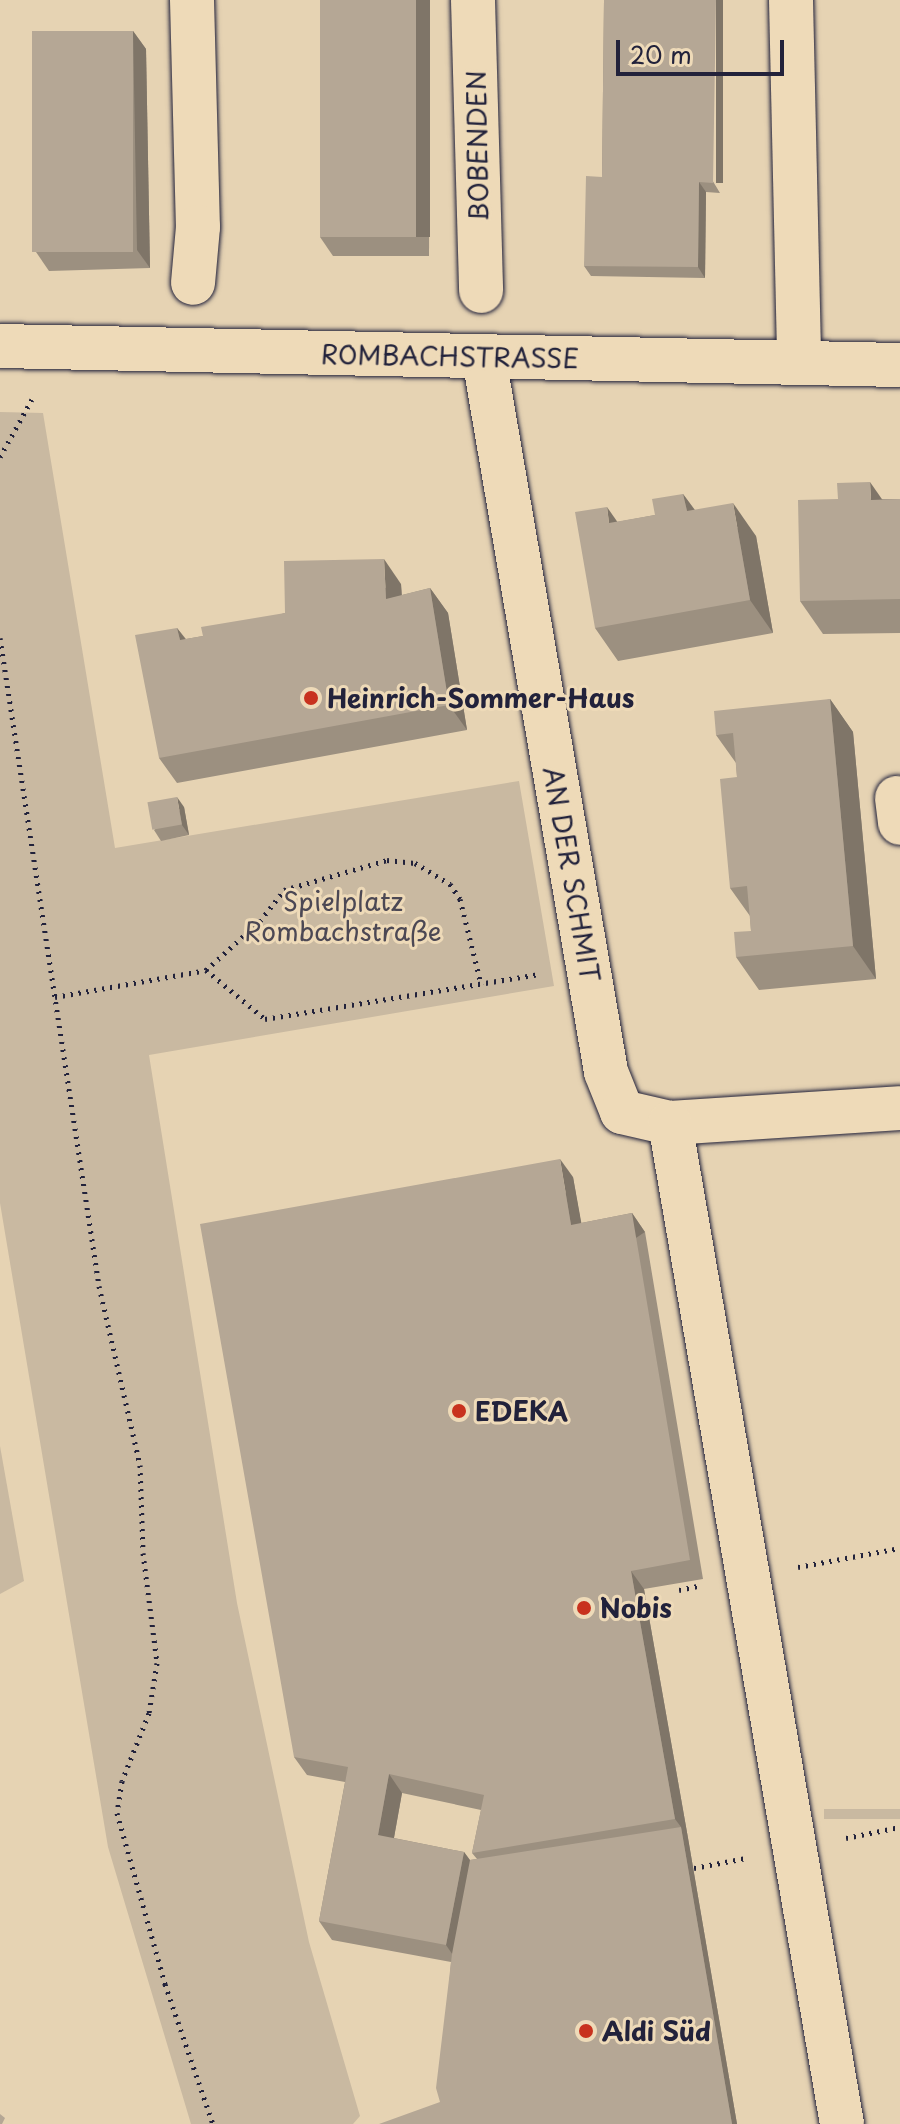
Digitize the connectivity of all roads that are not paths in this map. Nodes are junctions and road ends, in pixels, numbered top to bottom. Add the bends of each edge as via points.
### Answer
1 (192, 0) edge
2 (473, 0) edge
3 (791, 0) edge
4 (193, 283) dead end
5 (481, 291) dead end
6 (16, 346) edge
7 (484, 358) junction
8 (799, 362) junction
9 (900, 365) edge
10 (900, 1108) edge
11 (670, 1123) junction
12 (842, 2124) edge

1 - 4 street via 198,227
2 - 5 street, BOBENDEN
3 - 8 street
6 - 7 street, ROMBACHSTRASSE
7 - 8 street, ROMBACHSTRASSE
7 - 11 street, AN DER SCHMIT via 606,1072 622,1112
8 - 9 street, ROMBACHSTRASSE
10 - 11 street, AN DER SCHMIT
11 - 12 street

